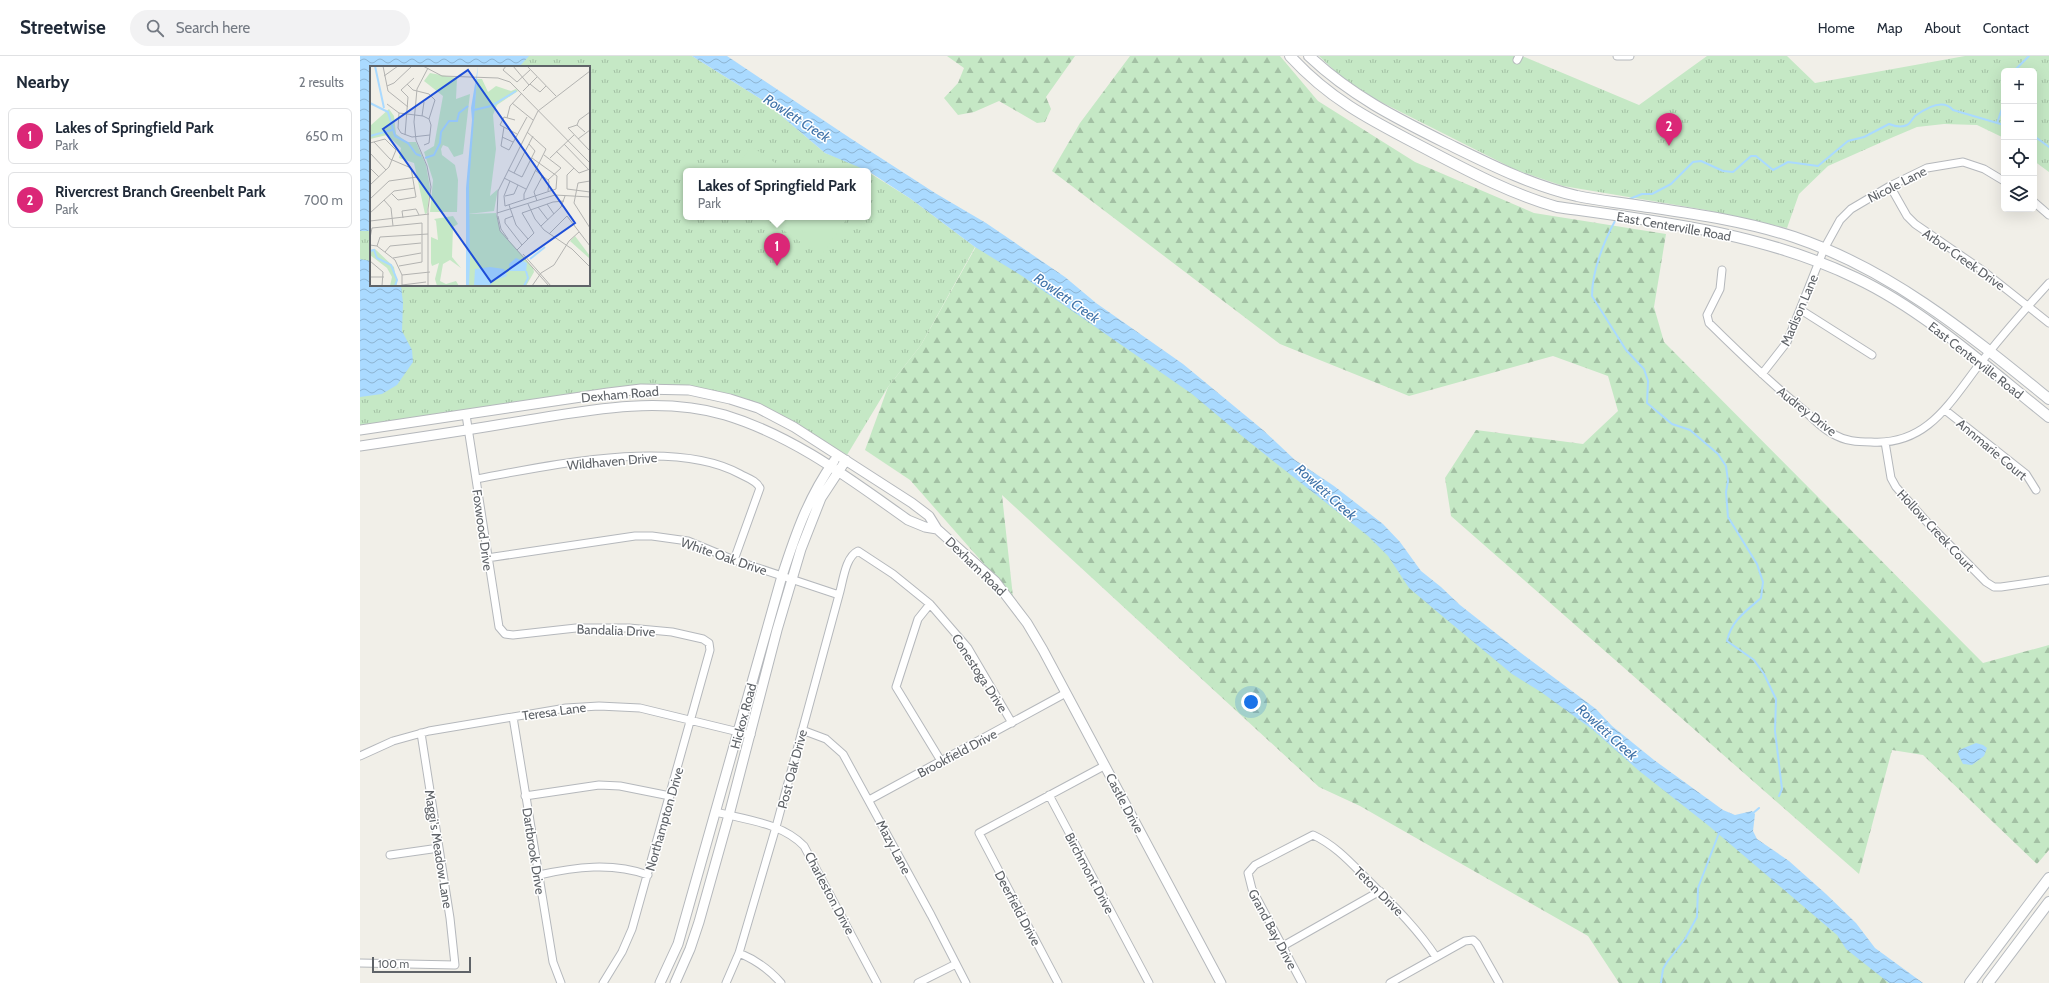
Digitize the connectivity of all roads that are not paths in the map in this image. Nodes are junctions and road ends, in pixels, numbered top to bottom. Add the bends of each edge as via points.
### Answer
1 (1290, 56) edge
2 (1309, 56) edge
3 (1617, 56) edge
4 (1630, 56) edge
5 (2001, 179) edge
6 (1890, 186) junction
7 (2037, 205) edge
8 (2049, 215) edge
9 (1824, 249) junction
10 (1819, 262) junction
11 (1722, 270) dead end
12 (2049, 283) edge
13 (2028, 306) junction
14 (1801, 310) junction
15 (2049, 323) edge
16 (1989, 352) junction
17 (1872, 355) dead end
18 (1980, 363) junction
19 (1762, 374) junction
20 (2049, 399) edge
21 (1945, 410) junction
22 (466, 415) junction
23 (2049, 417) edge
24 (360, 430) edge
25 (468, 430) junction
26 (1885, 442) junction
27 (360, 446) edge
28 (842, 458) junction
29 (830, 466) junction
30 (838, 471) junction
31 (476, 479) junction
32 (2036, 490) dead end
33 (937, 529) junction
34 (853, 553) joint
35 (487, 558) junction
36 (734, 560) junction
37 (782, 576) junction
38 (792, 579) junction
39 (2049, 580) edge
40 (839, 595) junction
41 (930, 604) junction
42 (1027, 623) joint
43 (513, 635) joint
44 (710, 650) joint
45 (1066, 693) junction
46 (513, 718) junction
47 (691, 720) junction
48 (1012, 723) junction
49 (802, 730) junction
50 (739, 731) junction
51 (421, 734) junction
52 (751, 735) junction
53 (360, 756) edge
54 (941, 761) junction
55 (1104, 766) junction
56 (1049, 795) junction
57 (525, 796) junction
58 (670, 796) junction
59 (869, 800) junction
60 (716, 812) junction
61 (729, 815) junction
62 (776, 827) junction
63 (1313, 835) joint
64 (439, 848) junction
65 (390, 855) dead end
66 (539, 875) junction
67 (648, 875) junction
68 (2049, 878) edge
69 (1380, 892) junction
70 (2049, 902) edge
71 (1283, 946) junction
72 (739, 953) junction
73 (1436, 956) junction
74 (360, 963) edge
75 (956, 964) junction
76 (561, 983) edge
77 (603, 983) edge
78 (660, 983) edge
79 (675, 983) edge
80 (726, 983) edge
81 (781, 983) edge
82 (877, 983) edge
83 (918, 983) edge
84 (966, 983) edge
85 (1058, 983) edge
86 (1149, 983) edge
87 (1221, 983) edge
88 (1302, 983) edge
89 (1390, 983) edge
90 (1499, 983) edge
91 (1970, 983) edge
92 (1988, 983) edge

1 - 10 main road, East Centerville Road via 1307,75 1328,92 1366,117 1484,178 1540,202 1746,239
2 - 9 main road, East Centerville Road via 1342,84 1376,107 1517,177 1578,196 1755,225
3 - 4 street
5 - 6 street, Nicole Lane via 1984,169 1963,162 1927,168
6 - 9 street, Nicole Lane via 1845,214
6 - 13 street, Arbor Creek Drive via 1907,216 1915,224 1982,270
7 - 8 street
9 - 10 street, Nicole Lane
9 - 16 main road, East Centerville Road via 1860,264 1905,290
10 - 14 street, Madison Lane
10 - 18 main road, East Centerville Road via 1880,291 1930,324
11 - 19 street, Audrey Drive via 1720,289 1707,320
12 - 13 street, Audrey Drive
13 - 15 street, Arbor Creek Drive
13 - 16 street, Audrey Drive
14 - 17 street
14 - 19 street, Madison Lane via 1787,342
16 - 18 street, Audrey Drive
16 - 20 main road, East Centerville Road
18 - 21 street, Audrey Drive
18 - 23 main road, East Centerville Road
19 - 26 street, Audrey Drive via 1832,434 1852,442
21 - 26 street, Audrey Drive via 1922,431
21 - 32 street, Annmarie Court via 2026,474
22 - 24 street, Dexham Road
22 - 25 street, Foxwood Drive
22 - 28 street, Dexham Road via 608,392 641,389 689,390 758,408 794,427
25 - 27 street, Dexham Road
25 - 29 street, Dexham Road via 614,407 664,406 704,410 747,423 809,452
25 - 31 street, Foxwood Drive
26 - 39 street, Hollow Creek Court via 1891,478 1896,487 1979,577 1994,587
28 - 29 street, Hickox Road
28 - 30 street, Hickox Road
28 - 33 street, Dexham Road via 912,503 929,516
29 - 30 street, Dexham Road
29 - 37 street, Hickox Road via 808,502
30 - 33 street, Dexham Road via 908,520
30 - 38 street, Hickox Road via 821,498 809,525
31 - 35 street, Foxwood Drive
31 - 36 street, Wildhaven Drive via 610,458 653,456 693,459 728,468 754,481 760,488
33 - 42 street, Dexham Road via 994,581
34 - 40 street, Post Oak Drive
34 - 41 street, Conestoga Drive via 858,551 874,561
35 - 36 street, White Oak Drive via 635,536 652,536 688,541
35 - 43 street, Foxwood Drive via 499,627 505,634
36 - 37 street, White Oak Drive
37 - 38 street, White Oak Drive
37 - 50 street, Hickox Road
38 - 40 street, White Oak Drive
38 - 52 street, Hickox Road
40 - 49 street, Post Oak Drive
41 - 48 street, Conestoga Drive via 968,648
41 - 54 street via 918,620 896,687
42 - 45 street, Castle Drive
43 - 44 street, Bandalia Drive via 576,628 629,628 672,632 702,639 709,643
44 - 47 street, Northampton Drive
45 - 48 street, Brookfield Drive
45 - 55 street, Castle Drive
46 - 47 street, Teresa Lane via 566,708 599,706 640,708
46 - 51 street, Teresa Lane
46 - 57 street, Dartbrook Drive
47 - 50 street, Teresa Lane
47 - 58 street, Northampton Drive
48 - 54 street, Brookfield Drive
49 - 59 street, Mazy Lane via 826,739 835,746
49 - 62 street, Post Oak Drive
50 - 52 street, Teresa Lane
50 - 60 street, Hickox Road
51 - 53 street, Teresa Lane via 393,741
51 - 64 street, Maggi's Meadow Lane
52 - 61 street, Hickox Road
54 - 59 street, Brookfield Drive
55 - 56 street
55 - 87 street, Castle Drive
56 - 85 street, Deerfield Drive via 979,833
56 - 86 street, Birchmont Drive
57 - 58 street via 599,785 620,786
57 - 66 street, Dartbrook Drive
58 - 67 street, Northampton Drive
59 - 75 street, Mazy Lane
60 - 61 street, Charleston Drive
60 - 78 street, Hickox Road via 678,944
61 - 62 street, Charleston Drive
61 - 79 street, Hickox Road via 690,949
62 - 72 street, Post Oak Drive
62 - 82 street, Charleston Drive via 798,839 810,854
63 - 69 street, Teton Drive via 1341,853
63 - 71 street, Grand Bay Drive via 1255,865 1248,873 1252,889
64 - 65 street
64 - 74 street, Maggi's Meadow Lane via 455,965
66 - 67 street via 613,866
66 - 76 street, Dartbrook Drive via 553,962
67 - 77 street, Northampton Drive via 632,929 622,952
68 - 91 main road
69 - 71 street
69 - 73 street, Teton Drive via 1424,938
70 - 92 main road
71 - 88 street, Grand Bay Drive
72 - 80 street, Post Oak Drive
72 - 81 street via 764,966
73 - 89 street
73 - 90 street via 1465,941 1473,940
75 - 83 street
75 - 84 street, Mazy Lane

